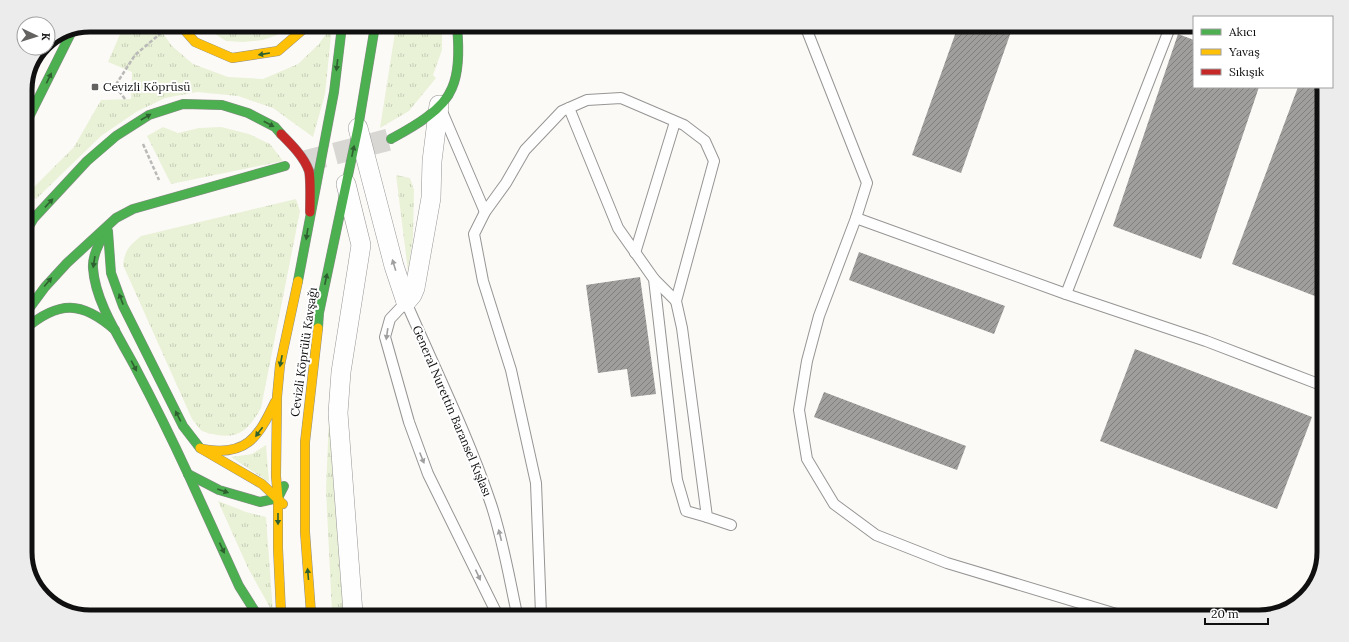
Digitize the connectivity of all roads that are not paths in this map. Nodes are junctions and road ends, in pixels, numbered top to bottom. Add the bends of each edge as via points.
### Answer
1 (186, 32) edge
2 (301, 32) edge
3 (341, 32) edge
4 (374, 32) edge
5 (458, 32) edge
6 (808, 32) edge
7 (1168, 32) edge
8 (70, 36) edge
9 (439, 105) junction
10 (569, 108) junction
11 (32, 111) edge
12 (675, 122) junction
13 (358, 128) junction
14 (391, 139) tunnel mouth
15 (285, 166) dead end
16 (346, 184) junction
17 (310, 212) junction
18 (485, 212) junction
19 (856, 218) junction
20 (32, 221) edge
21 (107, 226) junction
22 (636, 253) junction
23 (654, 279) junction
24 (1066, 294) junction
25 (676, 301) junction
26 (406, 302) junction
27 (32, 303) edge
28 (32, 323) edge
29 (116, 331) junction
30 (1317, 383) edge
31 (277, 397) junction
32 (306, 442) junction
33 (200, 448) junction
34 (295, 463) dead end
35 (188, 474) junction
36 (288, 477) dead end
37 (278, 498) junction
38 (287, 509) dead end
39 (707, 517) junction
40 (296, 521) dead end
41 (731, 525) dead end
42 (305, 532) junction
43 (254, 610) edge
44 (281, 610) edge
45 (311, 610) edge
46 (353, 610) edge
47 (495, 610) edge
48 (516, 610) edge
49 (541, 610) edge
50 (1103, 610) edge

2 -> 1 main road via 278,51 232,58 195,42
3 -> 17 main road, Cevizli Köprülü Kavşağı via 334,92
4 - 13 main road, Cevizli Köprülü Kavşağı
5 - 9 main road via 458,64 451,90
6 - 19 lane via 867,183
7 - 24 lane
11 -> 8 main road
9 - 14 main road via 426,118
9 - 18 lane
9 - 26 street via 432,161 431,198 415,288
10 - 12 lane via 587,100 622,98
10 - 18 lane via 562,111 525,150
10 - 22 lane via 618,228
12 - 22 lane
12 - 25 lane via 684,125 705,141 714,161
16 -> 13 main road, Cevizli Köprülü Kavşağı
26 -> 13 street, General Nurettin Baransel Kışlası
15 - 21 main road via 133,209
32 -> 16 main road, Cevizli Köprülü Kavşağı via 319,313
16 - 46 street via 361,245 341,372 338,413
20 -> 17 main road via 87,161 116,136 149,114 184,104 222,104 248,113 275,127 294,147 309,172
17 -> 31 main road, Cevizli Köprülü Kavşağı via 280,365
18 - 49 lane via 474,234 483,281 511,370 536,483
19 - 24 lane
19 - 50 lane via 819,316 807,361 799,410 807,459 834,504 876,535 948,563
27 -> 21 main road via 50,279
21 -> 29 main road via 97,248 93,267 99,295
33 -> 21 main road via 183,426 123,306 111,273
22 - 23 lane
23 - 25 lane
23 - 39 lane via 677,480 686,511
24 - 30 lane via 1206,341
25 - 39 lane via 682,328
26 -> 47 lane via 390,319 385,337 409,422 428,474
48 -> 26 lane, General Nurettin Baransel Kışlası via 492,506
28 - 29 main road via 45,313 69,307 96,314
29 -> 35 main road
31 -> 33 main road via 262,428 255,438 245,445 228,451
31 - 37 main road, Cevizli Köprülü Kavşağı
32 - 34 main road
32 - 42 main road, Cevizli Köprülü Kavşağı
33 - 37 main road via 262,484
35 -> 37 main road via 219,490 260,502
35 -> 43 main road via 239,586
36 - 37 main road
37 - 38 main road
37 -> 44 main road, Cevizli Köprülü Kavşağı
39 - 41 lane
40 - 42 main road
45 -> 42 main road, Cevizli Köprülü Kavşağı

